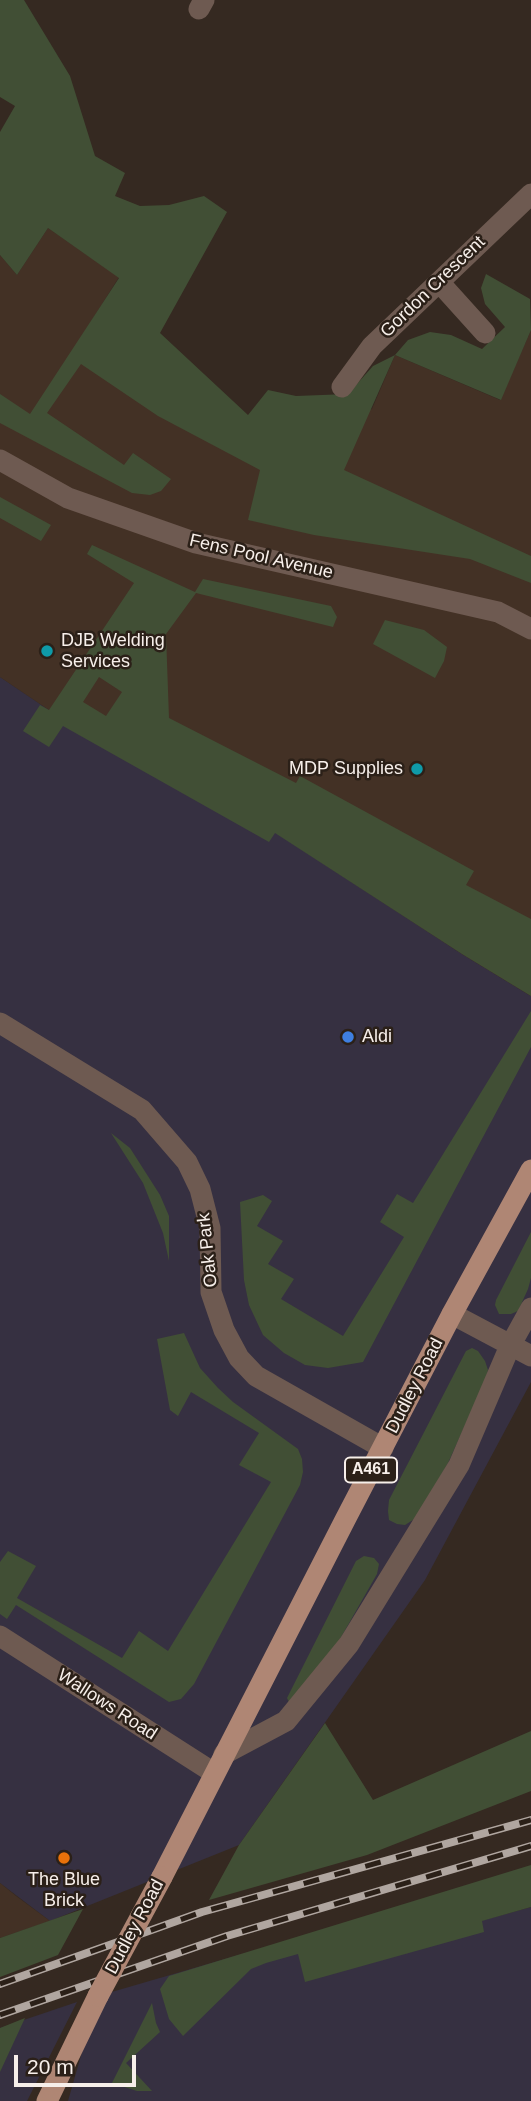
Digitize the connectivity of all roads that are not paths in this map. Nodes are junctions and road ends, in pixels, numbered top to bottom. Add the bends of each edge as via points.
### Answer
1 (531, 194) edge
2 (439, 282) junction
3 (485, 333) dead end
4 (342, 387) dead end
5 (0, 460) edge
6 (531, 629) edge
7 (0, 1023) edge
8 (531, 1170) edge
9 (531, 1308) edge
10 (452, 1314) junction
11 (510, 1346) junction
12 (531, 1356) edge
13 (383, 1448) junction
14 (0, 1636) edge
15 (219, 1763) junction
16 (47, 2101) edge

1 - 2 street, Gordon Crescent
2 - 3 street
2 - 4 street, Gordon Crescent via 372,346
5 - 6 street, Fens Pool Avenue via 68,498 196,543 498,612
7 - 13 street, Oak Park via 142,1110 187,1162 200,1189 210,1228 211,1292 239,1357 256,1376
8 - 10 main road, Dudley Road / A461
9 - 11 street
10 - 11 street
10 - 13 main road, Dudley Road / A461
11 - 12 street
11 - 15 street via 459,1465 349,1644 286,1721
13 - 15 main road, Dudley Road / A461
14 - 15 street, Wallows Road
15 - 16 main road, Dudley Road / A461, bridge

